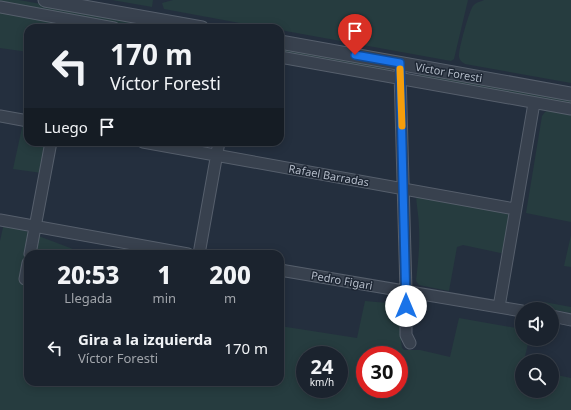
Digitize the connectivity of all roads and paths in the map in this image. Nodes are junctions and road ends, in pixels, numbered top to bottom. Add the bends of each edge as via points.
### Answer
1 (45, 0) edge
2 (0, 7) edge
3 (70, 24) edge
4 (180, 24) edge
5 (284, 43) edge
6 (284, 58) edge
7 (400, 63) junction
8 (400, 78) junction
9 (571, 94) edge
10 (534, 103) junction
11 (571, 109) edge
12 (0, 116) edge
13 (24, 120) edge
14 (50, 146) edge
15 (166, 146) edge
16 (218, 146) edge
17 (217, 155) junction
18 (404, 189) junction
19 (515, 209) junction
20 (0, 220) edge
21 (35, 226) junction
22 (31, 250) edge
23 (166, 250) edge
24 (200, 250) edge
25 (284, 271) edge
26 (406, 291) junction
27 (499, 307) junction
28 (515, 310) edge
29 (559, 317) edge
30 (571, 320) edge
31 (410, 342) dead end

1 - 4 street
2 - 3 street
5 - 7 street, Víctor Foresti
6 - 8 street, Víctor Foresti
7 - 8 street
7 - 9 street, Víctor Foresti
8 - 10 street, Víctor Foresti
8 - 18 street
10 - 11 street, Víctor Foresti
10 - 19 street
12 - 13 street
14 - 21 street
15 - 17 street, Rafael Barradas
16 - 17 street
17 - 18 street, Rafael Barradas
17 - 24 street
18 - 19 street, Rafael Barradas
18 - 26 street
19 - 27 street
20 - 21 street
21 - 22 street
21 - 23 street
25 - 26 street, Pedro Figari
26 - 27 street, Pedro Figari
26 - 31 street via 406,335
27 - 28 street, Pedro Figari
29 - 30 street

